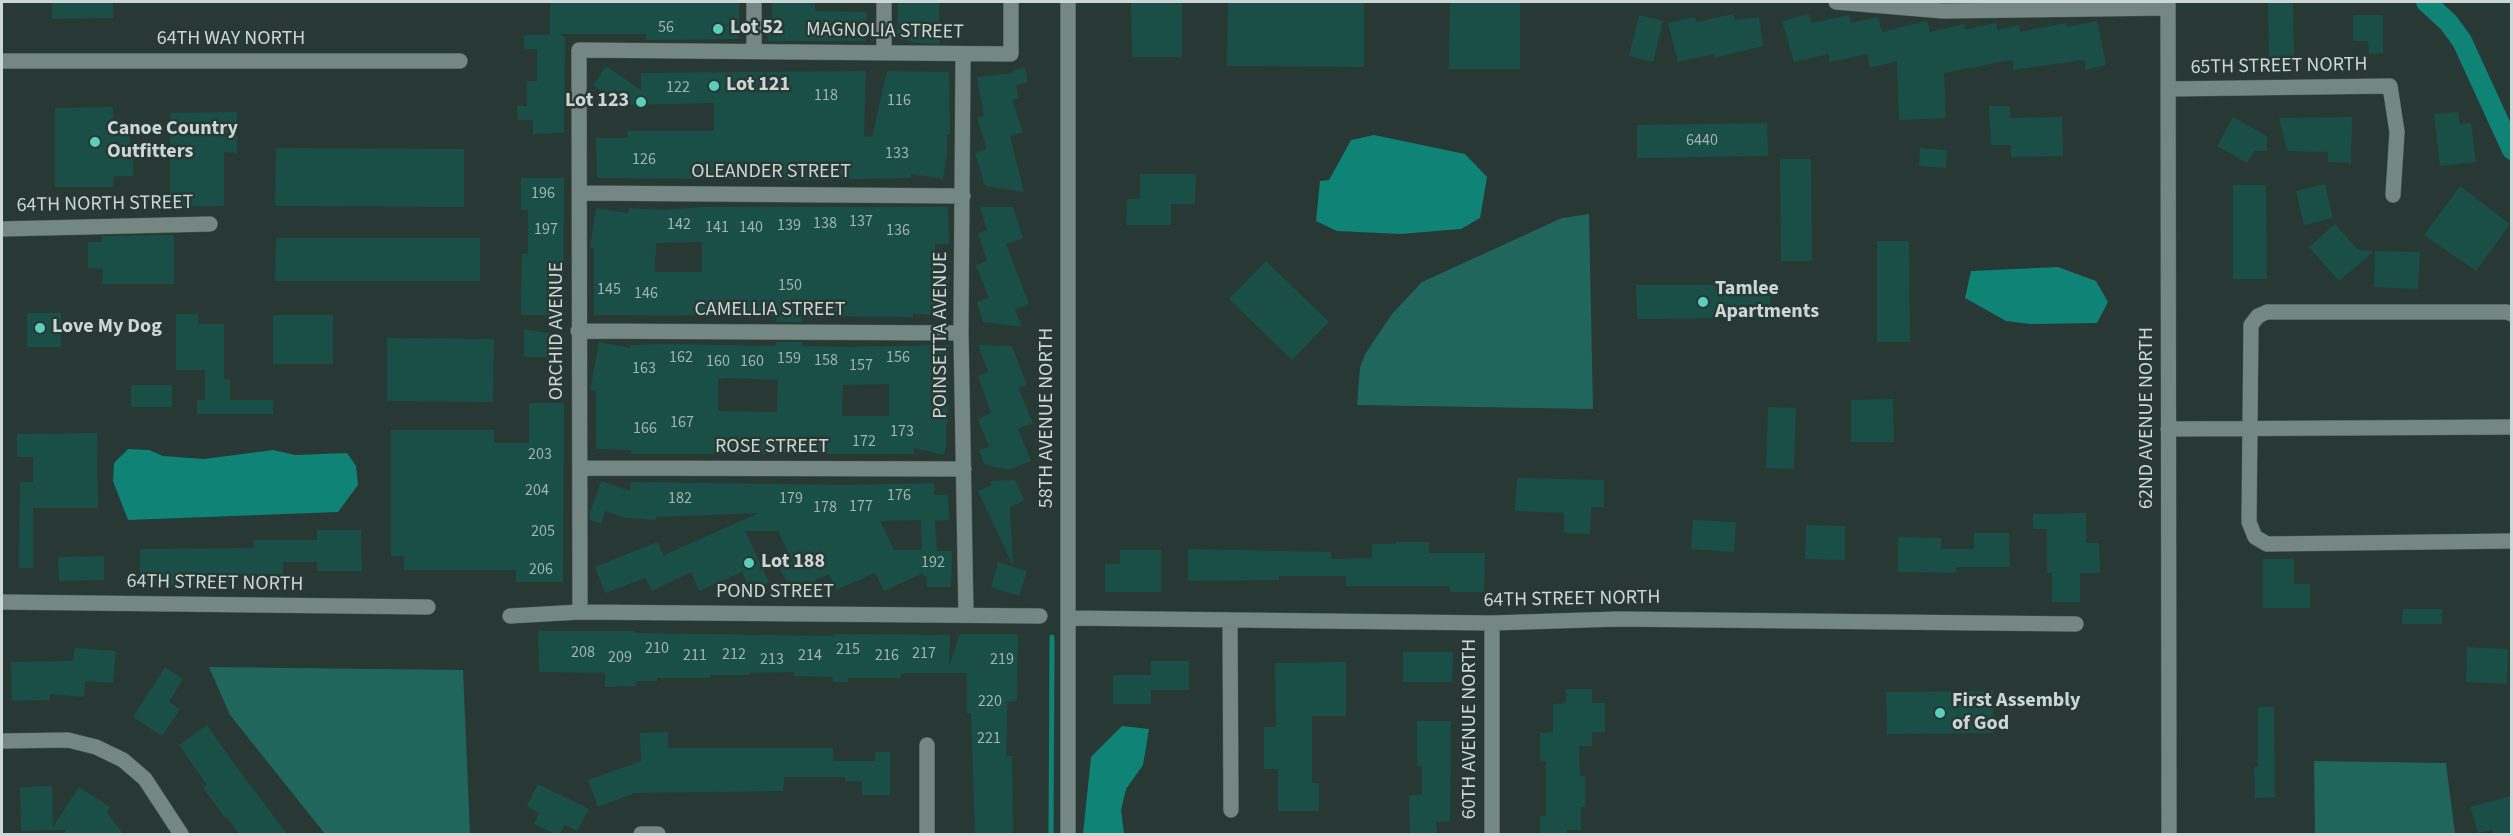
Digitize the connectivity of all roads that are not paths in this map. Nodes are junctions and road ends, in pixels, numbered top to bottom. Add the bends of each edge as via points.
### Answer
1 (754, 2) edge
2 (884, 2) edge
3 (1011, 2) edge
4 (1068, 2) edge
5 (1836, 2) edge
6 (2168, 5) edge
7 (1943, 6) edge
8 (2059, 6) edge
9 (579, 50) joint
10 (754, 51) junction
11 (884, 53) junction
12 (963, 55) junction
13 (2, 61) edge
14 (460, 61) dead end
15 (2168, 89) junction
16 (580, 193) junction
17 (2393, 195) dead end
18 (963, 196) junction
19 (210, 224) dead end
20 (2, 229) edge
21 (2511, 314) edge
22 (578, 331) junction
23 (961, 333) junction
24 (2511, 427) edge
25 (2168, 429) junction
26 (2249, 429) junction
27 (580, 468) junction
28 (964, 469) junction
29 (2511, 541) edge
30 (2, 602) edge
31 (428, 607) dead end
32 (580, 612) junction
33 (966, 615) junction
34 (510, 616) dead end
35 (1040, 616) dead end
36 (1069, 618) junction
37 (1230, 621) junction
38 (1492, 623) junction
39 (2076, 624) dead end
40 (2, 741) edge
41 (927, 745) dead end
42 (1231, 810) dead end
43 (181, 834) edge
44 (641, 834) edge
45 (658, 834) edge
46 (927, 834) edge
47 (1068, 834) edge
48 (1492, 834) edge
49 (2169, 834) edge

1 - 10 street
2 - 11 street
3 - 12 street, MAGNOLIA STREET via 1011,54
4 - 36 street, 58TH AVENUE NORTH
5 - 7 street
6 - 8 street
6 - 15 street, 62ND AVENUE NORTH
7 - 8 street
9 - 10 street, MAGNOLIA STREET
9 - 16 street, ORCHID AVENUE
10 - 11 street, MAGNOLIA STREET
11 - 12 street, MAGNOLIA STREET
12 - 18 street, POINSETTA AVENUE
13 - 14 street, 64TH WAY NORTH
15 - 17 street, 65TH STREET NORTH via 2390,86 2397,132
15 - 25 street, 62ND AVENUE NORTH
16 - 18 street, OLEANDER STREET
16 - 22 street, ORCHID AVENUE
18 - 23 street, POINSETTA AVENUE
19 - 20 street, 64TH NORTH STREET
21 - 26 street via 2267,312 2252,325
22 - 23 street, CAMELLIA STREET
22 - 27 street, ORCHID AVENUE
23 - 28 street, POINSETTA AVENUE
24 - 26 street
25 - 26 street
25 - 49 street, 62ND AVENUE NORTH
26 - 29 street via 2249,522 2255,537 2267,544
27 - 28 street, ROSE STREET
27 - 32 street, ORCHID AVENUE
28 - 33 street, POINSETTA AVENUE
30 - 31 street, 64TH STREET NORTH
32 - 33 street, POND STREET
32 - 34 street, POND STREET
33 - 35 street, POND STREET
36 - 37 street, 64TH STREET NORTH
36 - 47 street, 58TH AVENUE NORTH
37 - 38 street, 64TH STREET NORTH
37 - 42 street
38 - 39 street, 64TH STREET NORTH via 1618,619
38 - 48 street, 60TH AVENUE NORTH
40 - 43 street via 68,740 123,760 145,779
41 - 46 street
44 - 45 street

